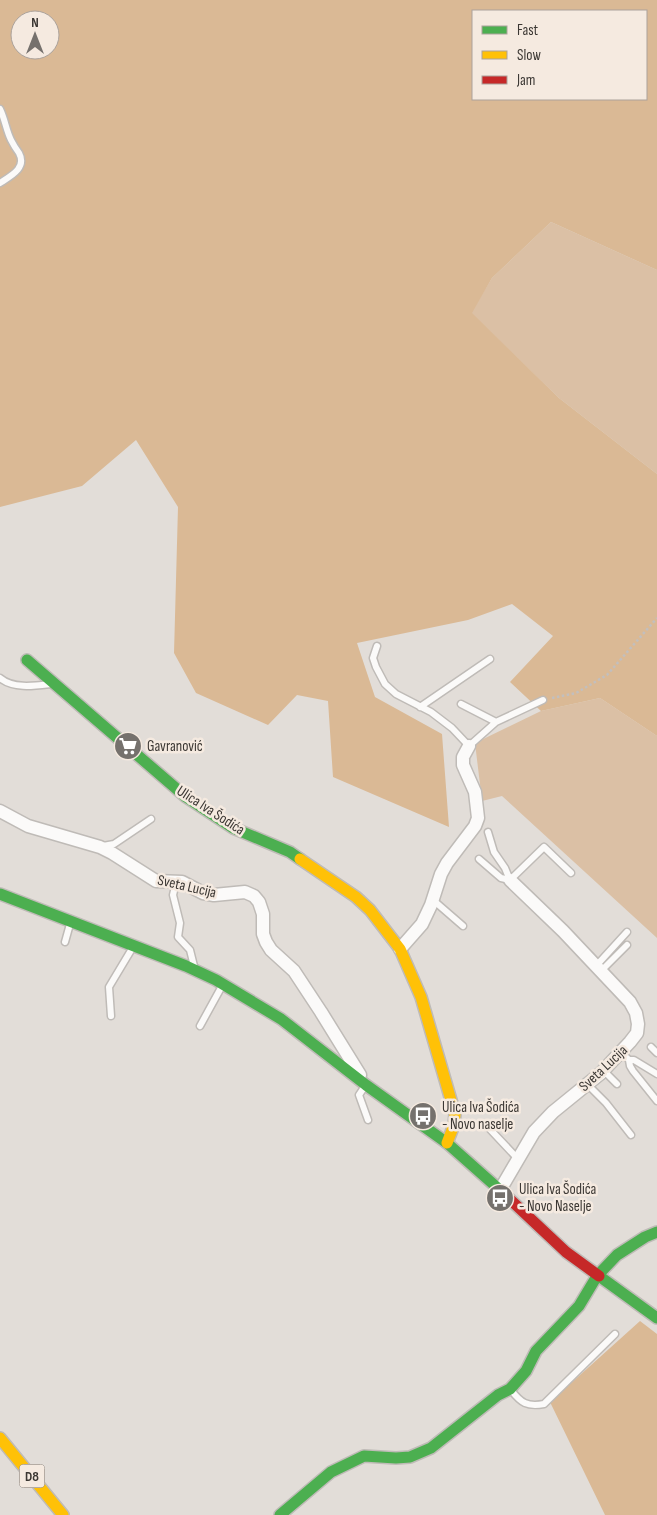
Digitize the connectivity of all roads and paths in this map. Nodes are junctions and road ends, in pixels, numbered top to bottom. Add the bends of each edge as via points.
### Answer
1 (0, 109) edge
2 (0, 183) edge
3 (657, 618) edge
4 (377, 646) dead end
5 (490, 659) dead end
6 (27, 660) dead end
7 (0, 678) edge
8 (54, 684) junction
9 (543, 700) joint
10 (461, 704) dead end
11 (420, 707) junction
12 (496, 722) junction
13 (469, 746) junction
14 (0, 811) edge
15 (150, 819) dead end
16 (488, 832) dead end
17 (100, 847) junction
18 (479, 859) dead end
19 (571, 873) dead end
20 (510, 880) junction
21 (176, 882) junction
22 (0, 894) edge
23 (433, 900) junction
24 (71, 922) junction
25 (463, 926) dead end
26 (626, 932) dead end
27 (65, 942) dead end
28 (134, 945) junction
29 (627, 945) dead end
30 (400, 949) junction
31 (598, 969) junction
32 (195, 970) junction
33 (223, 985) junction
34 (111, 1016) dead end
35 (200, 1026) dead end
36 (651, 1047) dead end
37 (657, 1053) edge
38 (625, 1056) junction
39 (603, 1070) junction
40 (657, 1074) edge
41 (587, 1084) junction
42 (617, 1084) dead end
43 (366, 1085) junction
44 (657, 1102) edge
45 (368, 1120) dead end
46 (486, 1125) dead end
47 (631, 1135) dead end
48 (447, 1143) junction
49 (518, 1159) junction
50 (500, 1190) junction
51 (657, 1232) edge
52 (597, 1276) junction
53 (657, 1318) edge
54 (615, 1334) dead end
55 (510, 1389) junction
56 (0, 1438) edge
57 (65, 1514) edge
58 (280, 1515) edge

1 - 2 lane via 21,165
3 - 9 path via 607,675 576,693
4 - 11 lane via 373,658 385,684
5 - 11 lane
6 - 8 street, Ulica Iva Šodića
7 - 8 lane via 6,683 31,686
8 - 30 street, Ulica Iva Šodića via 186,797 233,828 290,852 356,897
9 - 12 lane
10 - 12 lane
11 - 13 lane via 452,728
12 - 13 lane
13 - 23 street via 463,765 475,792 478,818 447,863
14 - 17 street, Sveta Lucija via 28,826
15 - 17 lane via 114,844
16 - 20 lane via 494,852
17 - 21 street, Sveta Lucija via 156,881
18 - 20 lane via 501,878
19 - 20 lane via 544,847
20 - 31 street, Sveta Lucija
21 - 32 lane via 173,895 180,924 178,937 190,950
21 - 43 street, Sveta Lucija via 203,893 245,892 254,896 263,914 266,942 294,972
22 - 24 street, Sveta Lucija
23 - 25 lane
23 - 30 street via 422,924
24 - 27 lane
24 - 28 street, Sveta Lucija
26 - 31 lane
28 - 32 street, Sveta Lucija
28 - 34 lane via 109,987
29 - 31 lane
30 - 48 street, Ulica Iva Šodića via 421,997 455,1114
31 - 38 street, Sveta Lucija via 630,1002 636,1013 636,1033
32 - 33 street, Sveta Lucija
33 - 35 lane
33 - 43 street, Sveta Lucija via 281,1019
36 - 37 lane
38 - 39 street, Sveta Lucija
38 - 40 lane
38 - 44 lane
39 - 41 street, Sveta Lucija
39 - 42 lane
41 - 47 lane
41 - 49 street, Sveta Lucija via 534,1132
43 - 45 lane via 359,1095
43 - 48 street, Sveta Lucija
46 - 49 lane
48 - 50 street, Sveta Lucija
49 - 50 street, Sveta Lucija
50 - 52 street, Sveta Lucija via 566,1252
51 - 52 street via 616,1255
52 - 53 street, Sveta Lucija
52 - 55 street via 579,1306 536,1351
54 - 55 lane via 544,1404 523,1403
55 - 58 street via 431,1448 410,1457 364,1456 331,1472
56 - 57 street, D8

